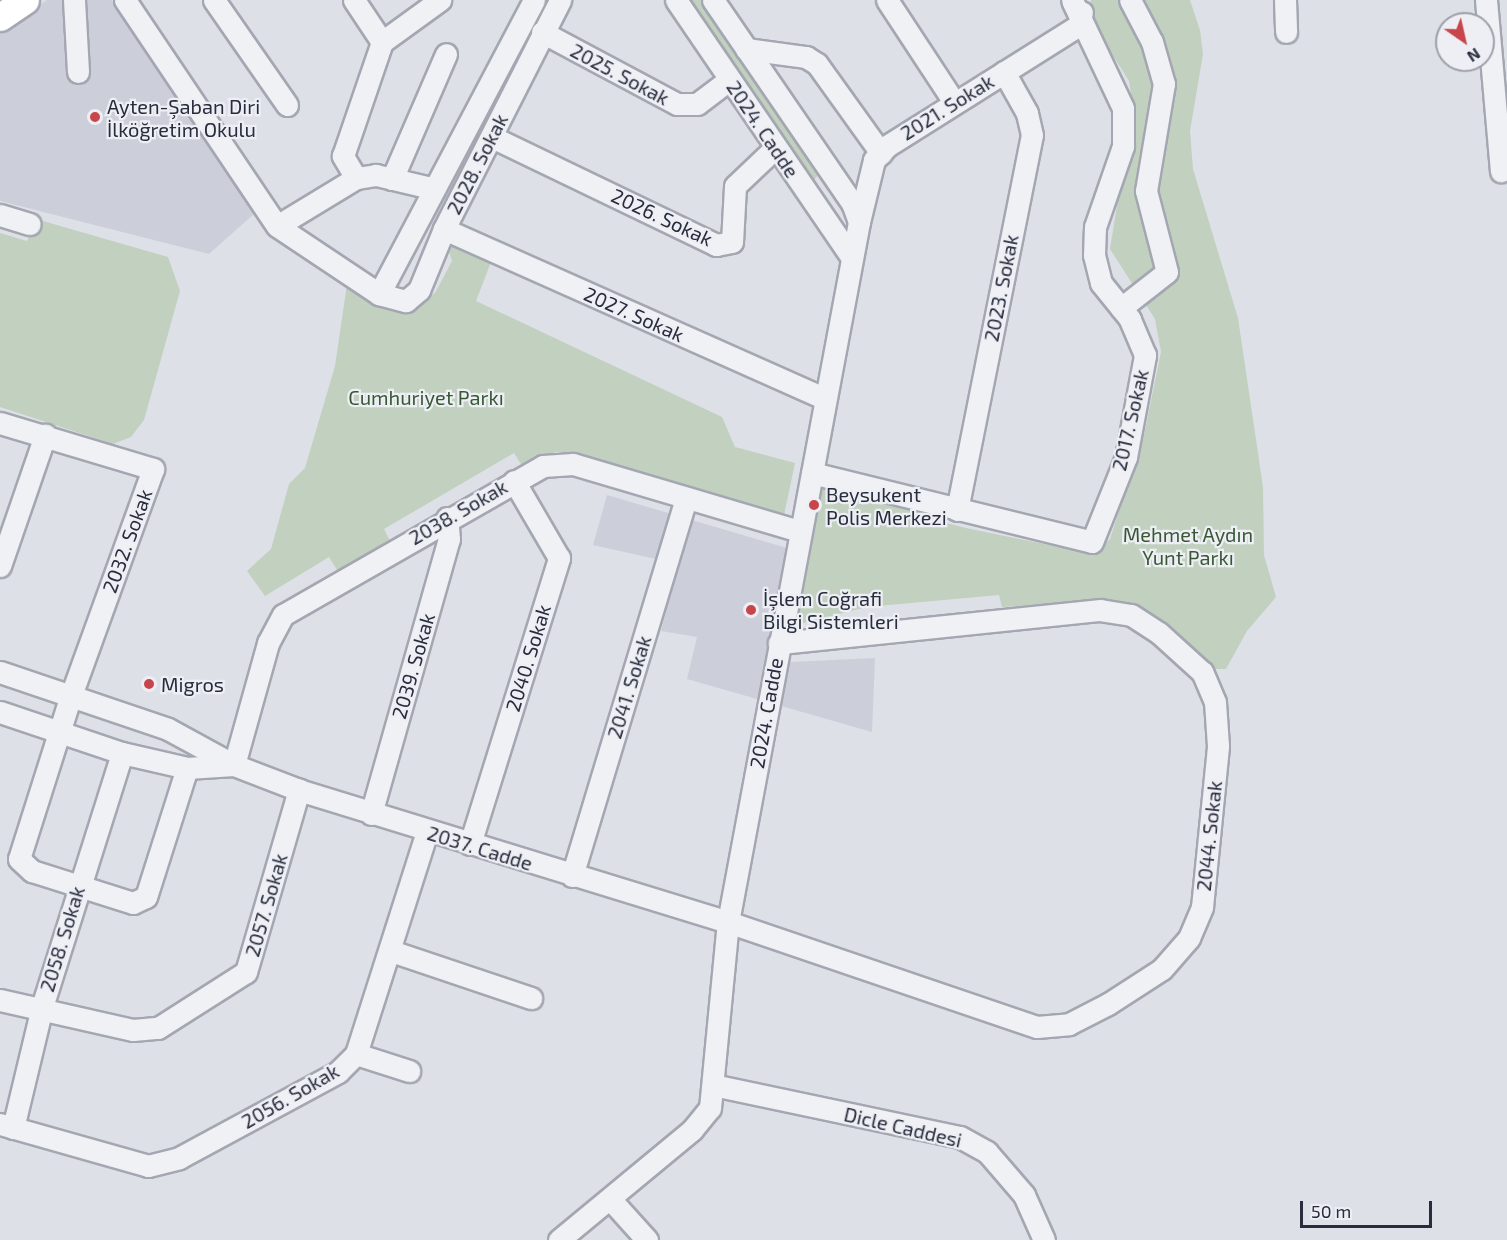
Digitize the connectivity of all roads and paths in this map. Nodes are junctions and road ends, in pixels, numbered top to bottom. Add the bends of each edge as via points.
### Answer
1 (25, 0) edge
2 (74, 0) edge
3 (125, 0) edge
4 (214, 0) edge
5 (354, 0) edge
6 (440, 0) edge
7 (534, 0) edge
8 (560, 0) edge
9 (676, 0) edge
10 (713, 0) edge
11 (887, 0) edge
12 (1072, 0) edge
13 (1085, 0) edge
14 (1130, 0) edge
15 (1285, 0) edge
16 (1486, 0) edge
17 (0, 17) edge
18 (1079, 25) junction
19 (542, 32) junction
20 (1286, 32) dead end
21 (382, 42) junction
22 (746, 49) junction
23 (446, 54) dead end
24 (78, 72) dead end
25 (1004, 72) junction
26 (729, 80) junction
27 (954, 102) junction
28 (288, 105) dead end
29 (492, 137) junction
30 (775, 148) junction
31 (881, 153) junction
32 (1501, 171) dead end
33 (356, 178) junction
34 (392, 179) junction
35 (835, 179) junction
36 (868, 186) junction
37 (431, 188) junction
38 (809, 196) junction
39 (0, 214) edge
40 (859, 222) junction
41 (30, 224) dead end
42 (277, 226) junction
43 (444, 229) junction
44 (851, 257) junction
45 (379, 294) junction
46 (1120, 308) junction
47 (825, 399) junction
48 (0, 423) edge
49 (45, 435) junction
50 (812, 473) junction
51 (514, 481) junction
52 (686, 498) junction
53 (957, 510) junction
54 (447, 518) junction
55 (799, 531) junction
56 (0, 566) edge
57 (779, 643) junction
58 (0, 672) edge
59 (71, 695) junction
60 (0, 712) edge
61 (58, 733) junction
62 (122, 753) junction
63 (234, 765) junction
64 (187, 768) junction
65 (299, 790) junction
66 (371, 814) junction
67 (427, 832) junction
68 (470, 844) junction
69 (572, 876) junction
70 (78, 886) junction
71 (728, 922) junction
72 (391, 951) junction
73 (531, 998) dead end
74 (0, 1000) edge
75 (42, 1007) junction
76 (356, 1054) junction
77 (409, 1071) dead end
78 (713, 1085) junction
79 (6, 1126) edge
80 (611, 1200) junction
81 (559, 1240) edge
82 (647, 1240) edge
83 (1044, 1240) edge

1 - 17 main road
2 - 24 street
3 - 42 street
4 - 28 street
5 - 21 street
6 - 21 street
7 - 37 street, 2028. Sokak
8 - 19 street, 2028. Sokak
9 - 26 street, 2024. Cadde
10 - 22 street, 2024. Cadde
11 - 27 street
12 - 18 street, 2017. Sokak
13 - 18 street
14 - 46 street via 1152,42 1164,84 1146,191 1167,273
15 - 20 street
16 - 32 street
18 - 25 street, 2021. Sokak
18 - 46 street, 2017. Sokak via 1123,108 1123,146 1095,227 1094,255 1101,283
19 - 26 street, 2025. Sokak via 677,105 697,104
19 - 29 street, 2028. Sokak
21 - 33 street via 343,156
22 - 31 street via 806,57 818,64
22 - 35 street, 2024. Cadde
23 - 34 street
25 - 27 street, 2021. Sokak
25 - 53 street, 2023. Sokak via 1027,113 1032,135
26 - 30 street, 2024. Cadde
27 - 31 street, 2021. Sokak
29 - 30 street, 2026. Sokak via 716,245 732,242 735,186
29 - 43 street, 2028. Sokak
30 - 38 street, 2024. Cadde
31 - 36 street, 2021. Sokak
33 - 34 street, 2028. Sokak
33 - 42 street
34 - 37 street, 2028. Sokak
35 - 36 street
35 - 38 street
35 - 40 street, 2024. Cadde
36 - 40 street, 2021. Sokak
37 - 45 street, 2028. Sokak
38 - 44 street, 2024. Cadde
39 - 41 street
40 - 44 street, 2024. Cadde
42 - 45 street, 2028. Sokak
43 - 45 street, 2028. Sokak via 419,290 406,301
43 - 47 street, 2027. Sokak
44 - 47 street, 2024. Cadde
46 - 53 street, 2017. Sokak via 1145,355 1126,457 1092,542
47 - 50 street, 2024. Cadde
48 - 49 street, 2032. Sokak
49 - 56 street
49 - 59 street, 2032. Sokak via 153,469
50 - 53 street, 2017. Sokak
50 - 55 street, 2024. Cadde
51 - 52 street, 2038. Sokak via 562,462
51 - 54 street, 2038. Sokak
51 - 68 street, 2040. Sokak via 559,558
52 - 55 street, 2038. Sokak
52 - 69 street, 2041. Sokak
54 - 63 street, 2038. Sokak via 295,605 275,624
54 - 66 street, 2039. Sokak via 449,539
55 - 57 street, 2024. Cadde
57 - 71 street, 2024. Cadde
57 - 71 street, 2044. Sokak via 1066,612 1119,610 1137,618 1186,654 1211,687 1215,702 1218,746 1202,907 1190,938 1162,969 1069,1024 1037,1027
58 - 59 street, 2037. Cadde
59 - 61 street
59 - 63 street, 2037. Cadde via 168,729
60 - 61 street, 2037. Cadde
61 - 62 street, 2037. Cadde
61 - 70 street via 19,859 32,871
62 - 64 street, 2037. Cadde
62 - 70 street, 2058. Sokak
63 - 64 street, 2037. Cadde
63 - 65 street, 2037. Cadde
64 - 70 street via 146,897 133,903
65 - 66 street, 2037. Cadde
65 - 75 street, 2057. Sokak via 246,972 158,1028 133,1030
66 - 67 street, 2037. Cadde
67 - 68 street, 2037. Cadde
67 - 72 street, 2056. Sokak
68 - 69 street, 2037. Cadde
69 - 71 street, 2037. Cadde
70 - 75 street, 2058. Sokak
71 - 78 street
72 - 73 street
72 - 76 street, 2056. Sokak
74 - 75 street, 2057. Sokak
75 - 79 street, 2058. Sokak
76 - 77 street
76 - 79 street, 2056. Sokak via 338,1072 179,1158 148,1166
78 - 80 street via 704,1117
78 - 83 street, Dicle Caddesi via 960,1137 987,1152 1019,1189
80 - 81 street
80 - 82 street

